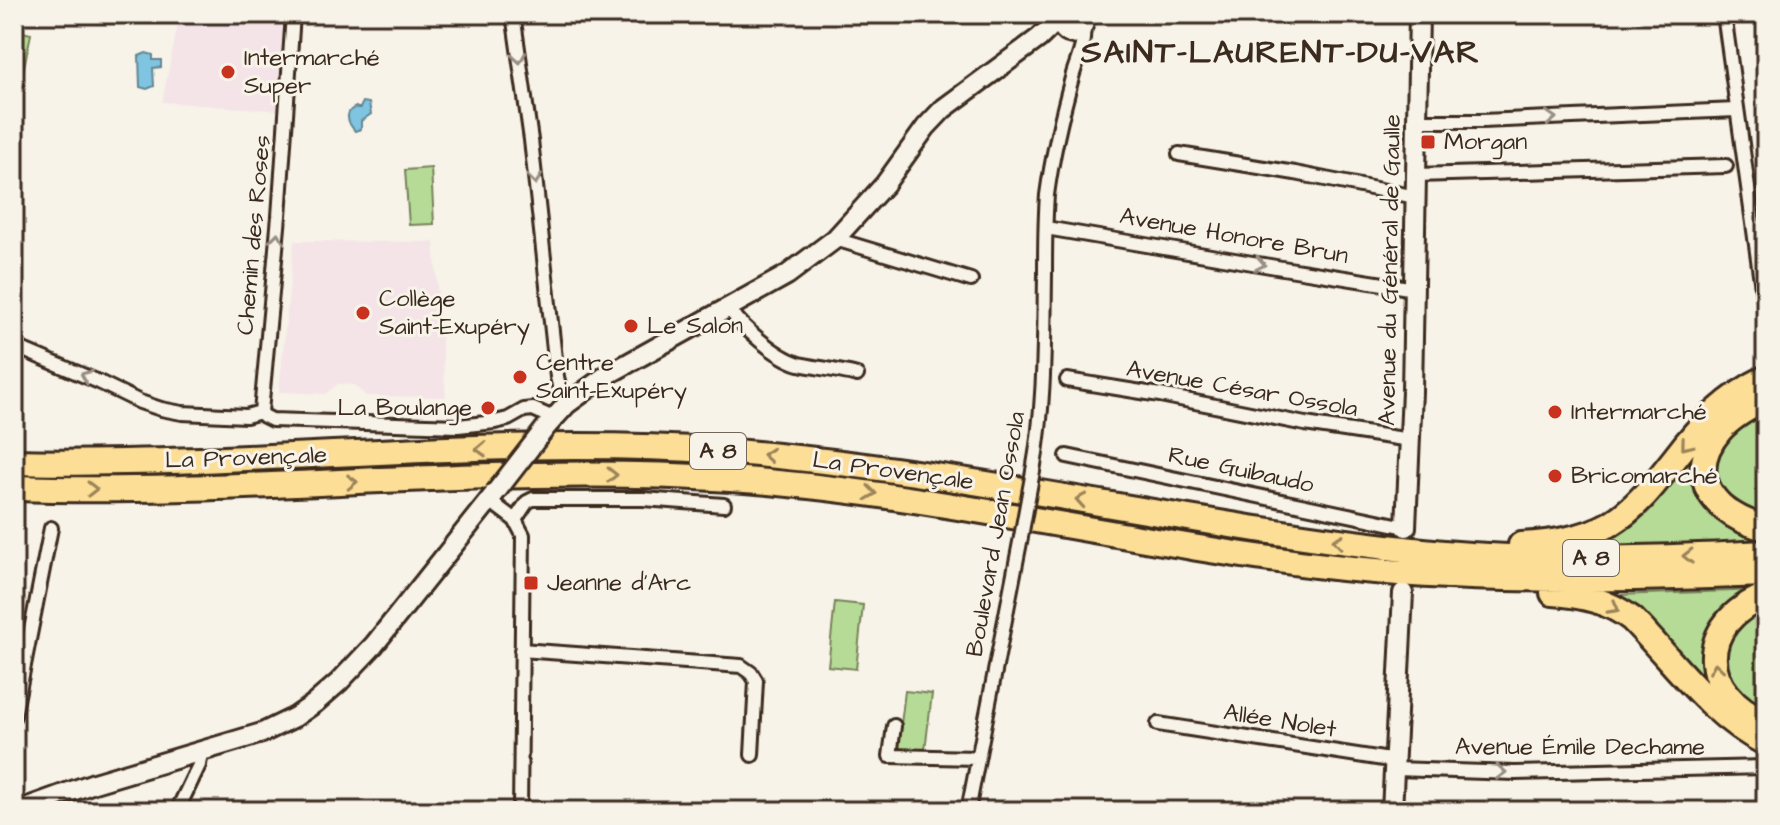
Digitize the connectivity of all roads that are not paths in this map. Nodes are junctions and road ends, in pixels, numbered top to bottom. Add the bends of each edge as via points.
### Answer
1 (293, 14) edge
2 (513, 14) edge
3 (1419, 14) edge
4 (1724, 14) edge
5 (1074, 22) edge
6 (1736, 110) junction
7 (1417, 121) junction
8 (1179, 154) dead end
9 (1726, 166) dead end
10 (1416, 175) junction
11 (1416, 197) junction
12 (1046, 228) junction
13 (835, 239) junction
14 (971, 280) dead end
15 (1415, 289) junction
16 (729, 309) junction
17 (1766, 317) edge
18 (14, 346) edge
19 (857, 375) dead end
20 (1766, 378) edge
21 (1067, 380) dead end
22 (1766, 398) edge
23 (567, 404) junction
24 (261, 412) junction
25 (550, 422) junction
26 (1410, 440) junction
27 (1067, 456) dead end
28 (14, 462) edge
29 (14, 488) edge
30 (492, 497) junction
31 (724, 505) dead end
32 (515, 520) junction
33 (1406, 527) joint
34 (51, 528) dead end
35 (1766, 528) edge
36 (1415, 551) junction
37 (1766, 553) edge
38 (1766, 574) edge
39 (1428, 576) junction
40 (1403, 593) dead end
41 (1766, 596) edge
42 (521, 650) junction
43 (14, 716) edge
44 (1766, 722) edge
45 (1158, 724) dead end
46 (894, 726) dead end
47 (1766, 743) edge
48 (194, 755) junction
49 (752, 755) dead end
50 (977, 758) junction
51 (1395, 765) junction
52 (1766, 767) edge
53 (17, 811) edge
54 (177, 811) edge
55 (520, 811) edge
56 (968, 811) edge
57 (1392, 811) edge

24 -> 1 street, Chemin des Roses
2 -> 23 street via 557,377
3 - 7 main road, Avenue du Général de Gaulle
4 - 6 street
5 - 12 street, Boulevard Jean Ossola via 1073,73 1050,175
5 - 13 main road via 1039,38 943,109
7 -> 6 street
6 - 17 street
7 - 10 main road, Avenue du Général de Gaulle
8 - 11 street
9 - 10 street
10 - 11 main road, Avenue du Général de Gaulle
11 - 15 main road, Avenue du Général de Gaulle
12 -> 15 street, Avenue Honore Brun
12 - 50 street, Boulevard Jean Ossola, bridge via 1039,427
13 - 14 street
13 - 16 main road
15 - 26 main road, Avenue du Général de Gaulle
16 - 19 street via 781,356
16 - 23 main road via 607,375
24 -> 18 street via 246,416 161,409
20 -> 36 highway via 1727,402 1641,499 1593,532 1549,543
21 - 26 street, Avenue César Ossola
22 - 35 highway via 1721,429 1706,456 1704,474 1718,504 1733,516
23 - 25 main road
24 - 25 street via 272,420 458,426 495,422 533,409
25 - 30 main road, bridge
26 - 33 main road, Avenue du Général de Gaulle
27 - 33 street, Rue Guibaudo
36 -> 28 highway, La Provençale / A 8 via 946,476 718,451 576,447
29 -> 39 highway, La Provençale / A 8 via 132,490 577,474 729,479 867,492 1180,545
30 - 32 street
30 - 48 main road via 374,645 315,703 262,733
31 - 32 street via 533,499
32 - 42 street via 523,535
34 - 43 street
37 -> 36 highway, La Provençale / A 8 via 1558,559
38 - 39 highway, La Provençale / A 8 via 1598,580
39 -> 47 highway via 1573,594 1618,609 1714,707
40 - 51 main road
44 -> 41 highway via 1727,696 1717,679 1714,657 1726,622
42 - 49 street via 741,666 756,681
42 - 55 street
45 - 51 street, Allée Nolet
46 - 50 street via 890,756
48 - 53 main road
48 - 54 street
50 - 56 street, Boulevard Jean Ossola
51 -> 52 street, Avenue Émile Dechame via 1515,773
51 - 57 main road

